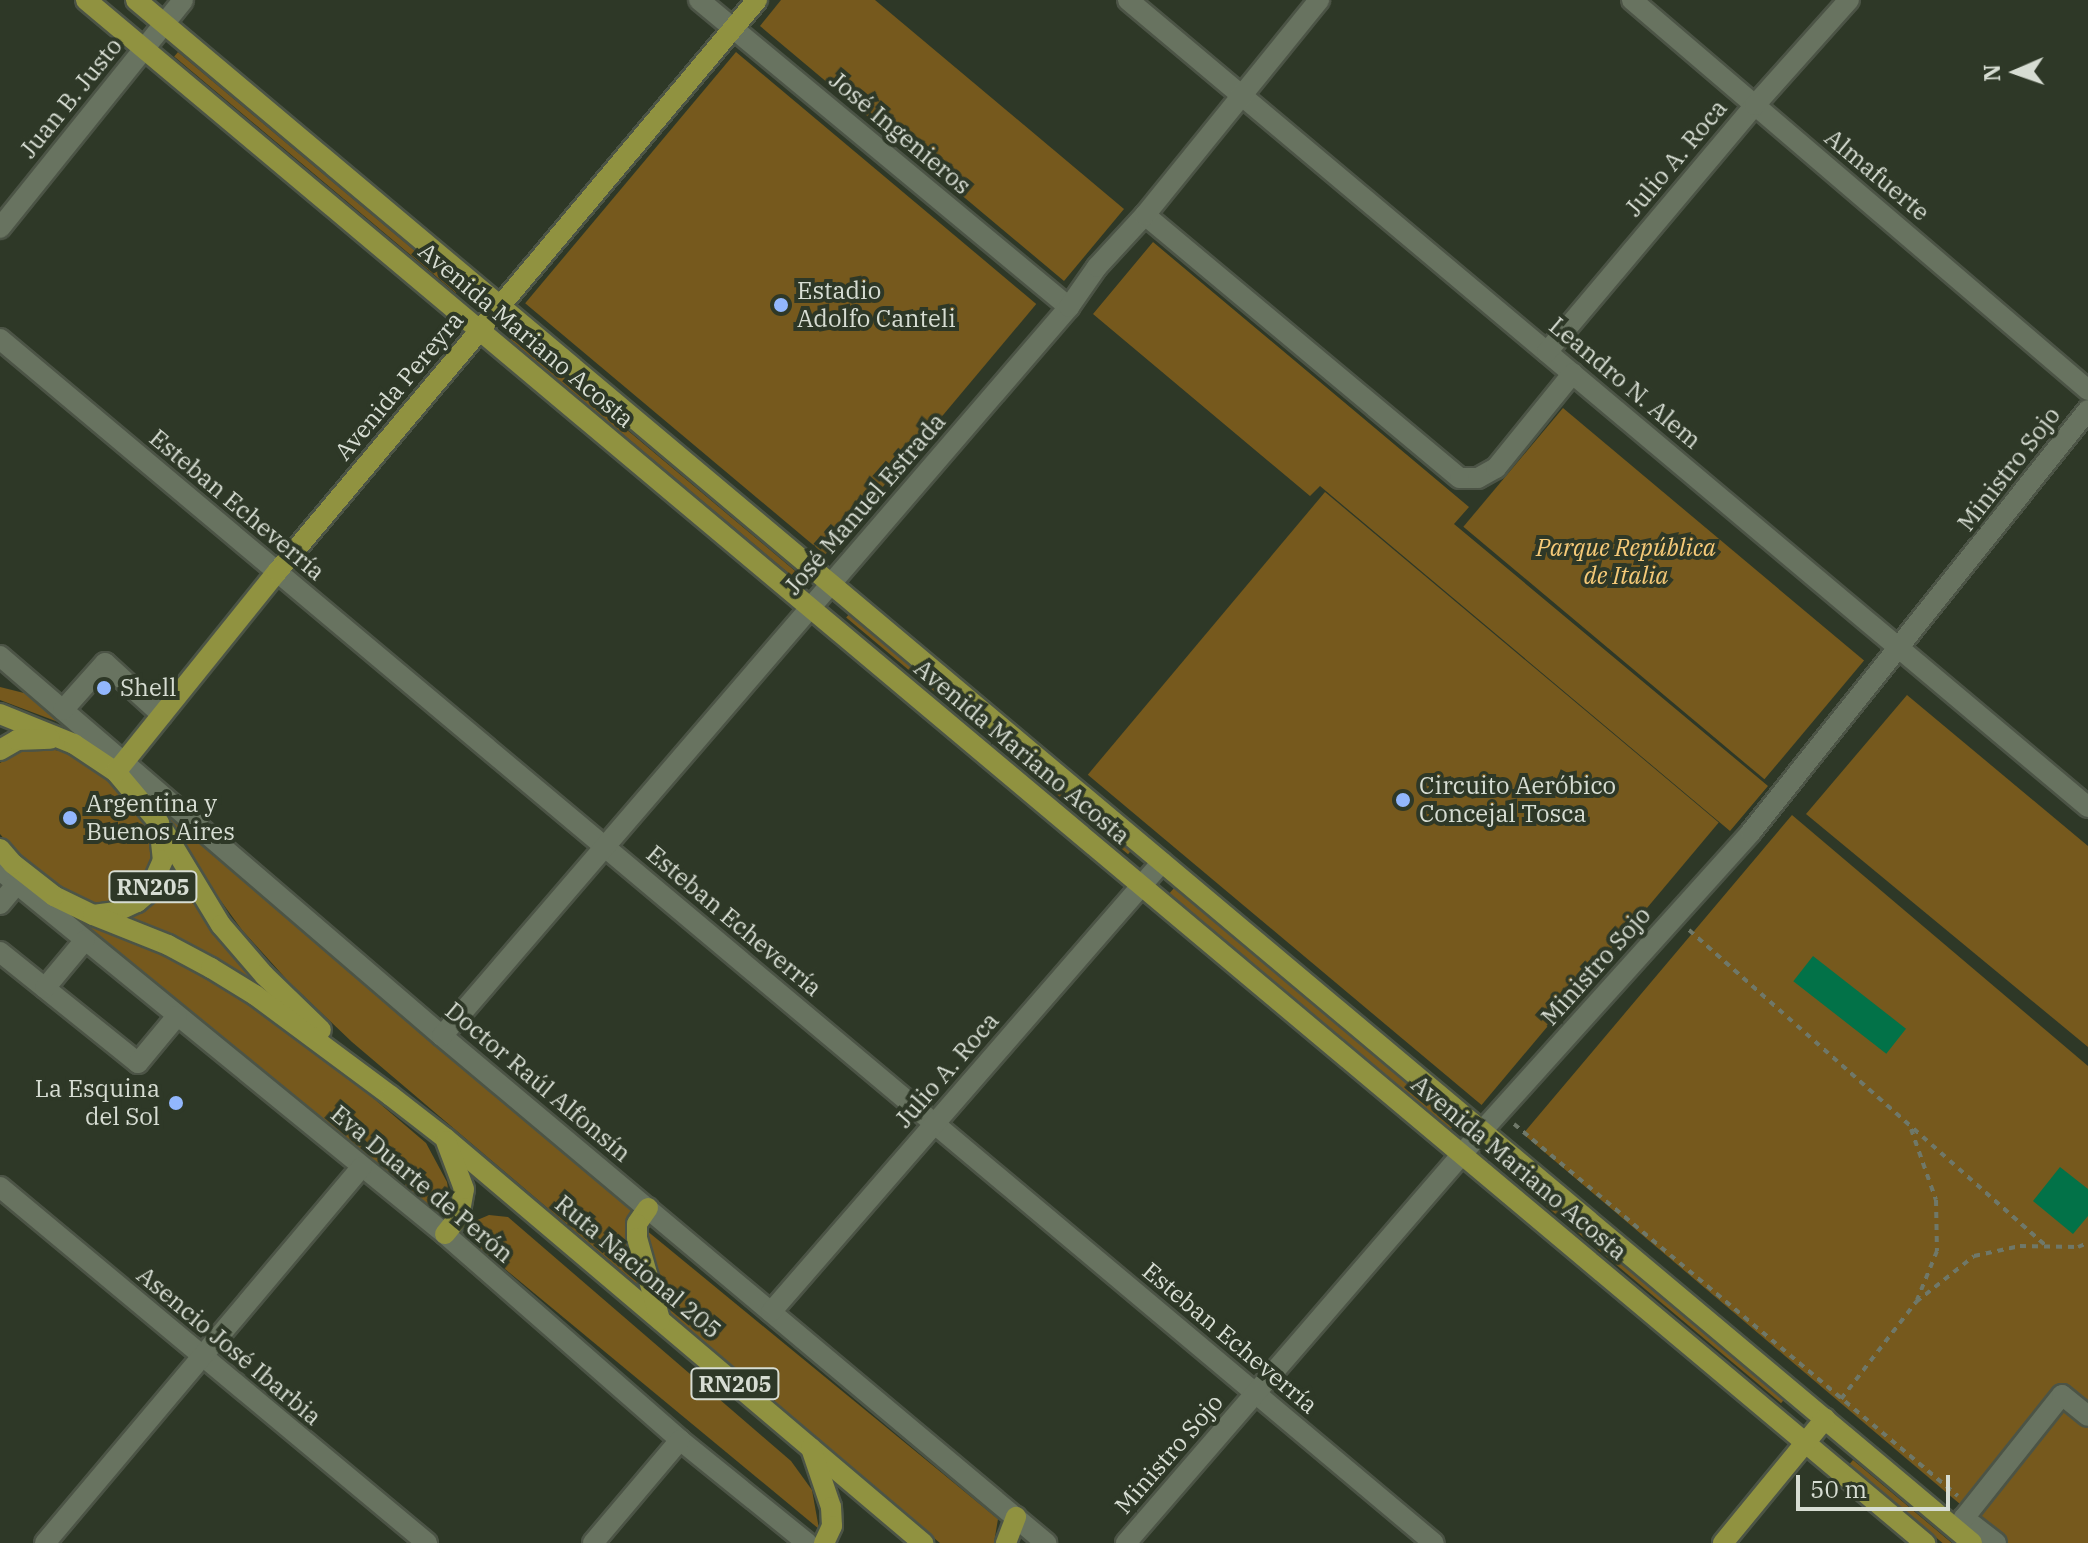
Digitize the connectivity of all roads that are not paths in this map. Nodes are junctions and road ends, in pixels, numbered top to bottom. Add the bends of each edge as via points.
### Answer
1 (86, 0) edge
2 (136, 0) edge
3 (183, 0) edge
4 (699, 0) edge
5 (757, 0) edge
6 (1128, 0) edge
7 (1319, 0) edge
8 (1632, 0) edge
9 (1849, 0) edge
10 (164, 24) junction
11 (732, 28) junction
12 (144, 48) junction
13 (1241, 94) junction
14 (1755, 105) junction
15 (1145, 215) junction
16 (0, 228) edge
17 (500, 306) junction
18 (1069, 307) junction
19 (480, 330) junction
20 (0, 339) edge
21 (1547, 352) junction
22 (1573, 373) junction
23 (2088, 390) edge
24 (2088, 410) edge
25 (277, 572) junction
26 (831, 584) junction
27 (810, 607) junction
28 (1901, 648) junction
29 (0, 656) edge
30 (63, 710) junction
31 (0, 714) edge
32 (162, 715) junction
33 (74, 744) junction
34 (0, 750) edge
35 (120, 767) junction
36 (2088, 807) edge
37 (159, 823) junction
38 (605, 847) junction
39 (0, 849) edge
40 (1162, 862) junction
41 (0, 870) edge
42 (21, 879) junction
43 (1142, 886) junction
44 (0, 904) edge
45 (93, 915) junction
46 (85, 940) junction
47 (0, 952) edge
48 (45, 988) junction
49 (177, 1016) junction
50 (442, 1036) junction
51 (391, 1096) junction
52 (935, 1124) junction
53 (1482, 1131) junction
54 (445, 1138) junction
55 (1462, 1155) junction
56 (362, 1167) junction
57 (0, 1187) edge
58 (648, 1208) junction
59 (445, 1234) junction
60 (771, 1312) junction
61 (660, 1320) junction
62 (199, 1356) junction
63 (1256, 1393) junction
64 (2088, 1416) edge
65 (1825, 1419) junction
66 (680, 1440) junction
67 (1806, 1443) junction
68 (811, 1448) junction
69 (1016, 1517) junction
70 (45, 1543) edge
71 (427, 1543) edge
72 (593, 1543) edge
73 (807, 1543) edge
74 (824, 1543) edge
75 (923, 1543) edge
76 (1006, 1543) edge
77 (1046, 1543) edge
78 (1126, 1543) edge
79 (1434, 1543) edge
80 (1723, 1543) edge
81 (1925, 1543) edge
82 (1972, 1543) edge
83 (1996, 1543) edge

1 - 12 main road, Avenida Mariano Acosta
2 - 10 main road, Avenida Mariano Acosta
3 - 10 street, Juan B. Justo
4 - 11 street, José Ingenieros
5 - 11 main road, Avenida Pereyra
6 - 13 street, Leandro N. Alem
7 - 13 street, José Manuel Estrada
8 - 14 street, Almafuerte
9 - 14 street, Julio A. Roca
10 - 12 street, Juan B. Justo
10 - 17 main road, Avenida Mariano Acosta
11 - 17 main road, Avenida Pereyra
11 - 18 street, José Ingenieros
12 - 16 street, Juan B. Justo
12 - 19 main road, Avenida Mariano Acosta
13 - 15 street, José Manuel Estrada
13 - 21 street, Leandro N. Alem
14 - 21 street, Julio A. Roca
14 - 23 street, Almafuerte
15 - 18 street, José Manuel Estrada
15 - 22 street via 1460,478 1478,478 1496,468
17 - 19 main road, Avenida Pereyra
17 - 26 main road, Avenida Mariano Acosta
18 - 26 street, José Manuel Estrada
19 - 25 main road, Avenida Pereyra
19 - 27 main road, Avenida Mariano Acosta
20 - 25 street, Esteban Echeverría
21 - 22 street, Leandro N. Alem
22 - 28 street, Leandro N. Alem
24 - 28 street, Ministro Sojo
25 - 32 main road, Avenida Pereyra
25 - 38 street, Esteban Echeverría
26 - 27 street, José Manuel Estrada
26 - 40 main road, Avenida Mariano Acosta
27 - 38 street, José Manuel Estrada
27 - 43 main road, Avenida Mariano Acosta
28 - 36 street, Leandro N. Alem
28 - 53 street, Ministro Sojo via 1751,832
29 - 30 street, Doctor Raúl Alfonsín
30 - 32 street via 105,663
30 - 35 street, Doctor Raúl Alfonsín
31 - 33 main road, Ruta Nacional 205 / RN205
32 - 35 main road, Avenida Pereyra
33 - 34 main road, Ruta Nacional 205 / RN205 via 38,736
33 - 35 main road, Ruta Nacional 205 / RN205
35 - 37 main road, Ruta Nacional 205 / RN205
35 - 50 street, Doctor Raúl Alfonsín
37 - 45 main road, RN205 via 163,860 149,892 116,912
37 - 51 main road, Ruta Nacional 205 / RN205 via 229,935
38 - 50 street, José Manuel Estrada
38 - 52 street, Esteban Echeverría
39 - 42 main road, Ruta Nacional 205 / RN205
40 - 43 street, Julio A. Roca
40 - 53 main road, Avenida Mariano Acosta
41 - 42 street, Eva Duarte de Perón
42 - 44 street
42 - 45 main road, Ruta Nacional 205 / RN205
42 - 46 street, Eva Duarte de Perón
43 - 52 street, Julio A. Roca
43 - 55 main road, Avenida Mariano Acosta
45 - 51 main road, Ruta Nacional 205 / RN205 via 211,968
46 - 48 street
46 - 49 street, Eva Duarte de Perón
47 - 48 street
48 - 49 street via 138,1063
49 - 56 street, Eva Duarte de Perón
50 - 58 street, Doctor Raúl Alfonsín
51 - 54 main road, Ruta Nacional 205 / RN205
52 - 60 street, Julio A. Roca
52 - 63 street, Esteban Echeverría
53 - 55 street, Ministro Sojo
53 - 65 main road, Avenida Mariano Acosta
54 - 59 main road via 464,1189 459,1217
54 - 61 main road, Ruta Nacional 205 / RN205
55 - 63 street, Ministro Sojo
55 - 67 main road, Avenida Mariano Acosta
56 - 59 street, Eva Duarte de Perón
56 - 62 street
57 - 62 street, Asencio José Ibarbia
58 - 60 street, Doctor Raúl Alfonsín
58 - 61 main road via 637,1224 637,1238
59 - 66 street, Eva Duarte de Perón
60 - 69 street, Doctor Raúl Alfonsín
61 - 68 main road, Ruta Nacional 205 / RN205
62 - 70 street
62 - 71 street, Asencio José Ibarbia
63 - 78 street, Ministro Sojo
63 - 79 street, Esteban Echeverría
64 - 83 street via 2062,1395 1964,1518
65 - 67 main road
65 - 82 main road, Avenida Mariano Acosta
66 - 72 street
66 - 73 street, Eva Duarte de Perón
67 - 80 main road
67 - 81 main road, Avenida Mariano Acosta
68 - 74 main road via 831,1507 832,1526
68 - 75 main road, Ruta Nacional 205 / RN205
69 - 76 main road
69 - 77 street, Doctor Raúl Alfonsín

